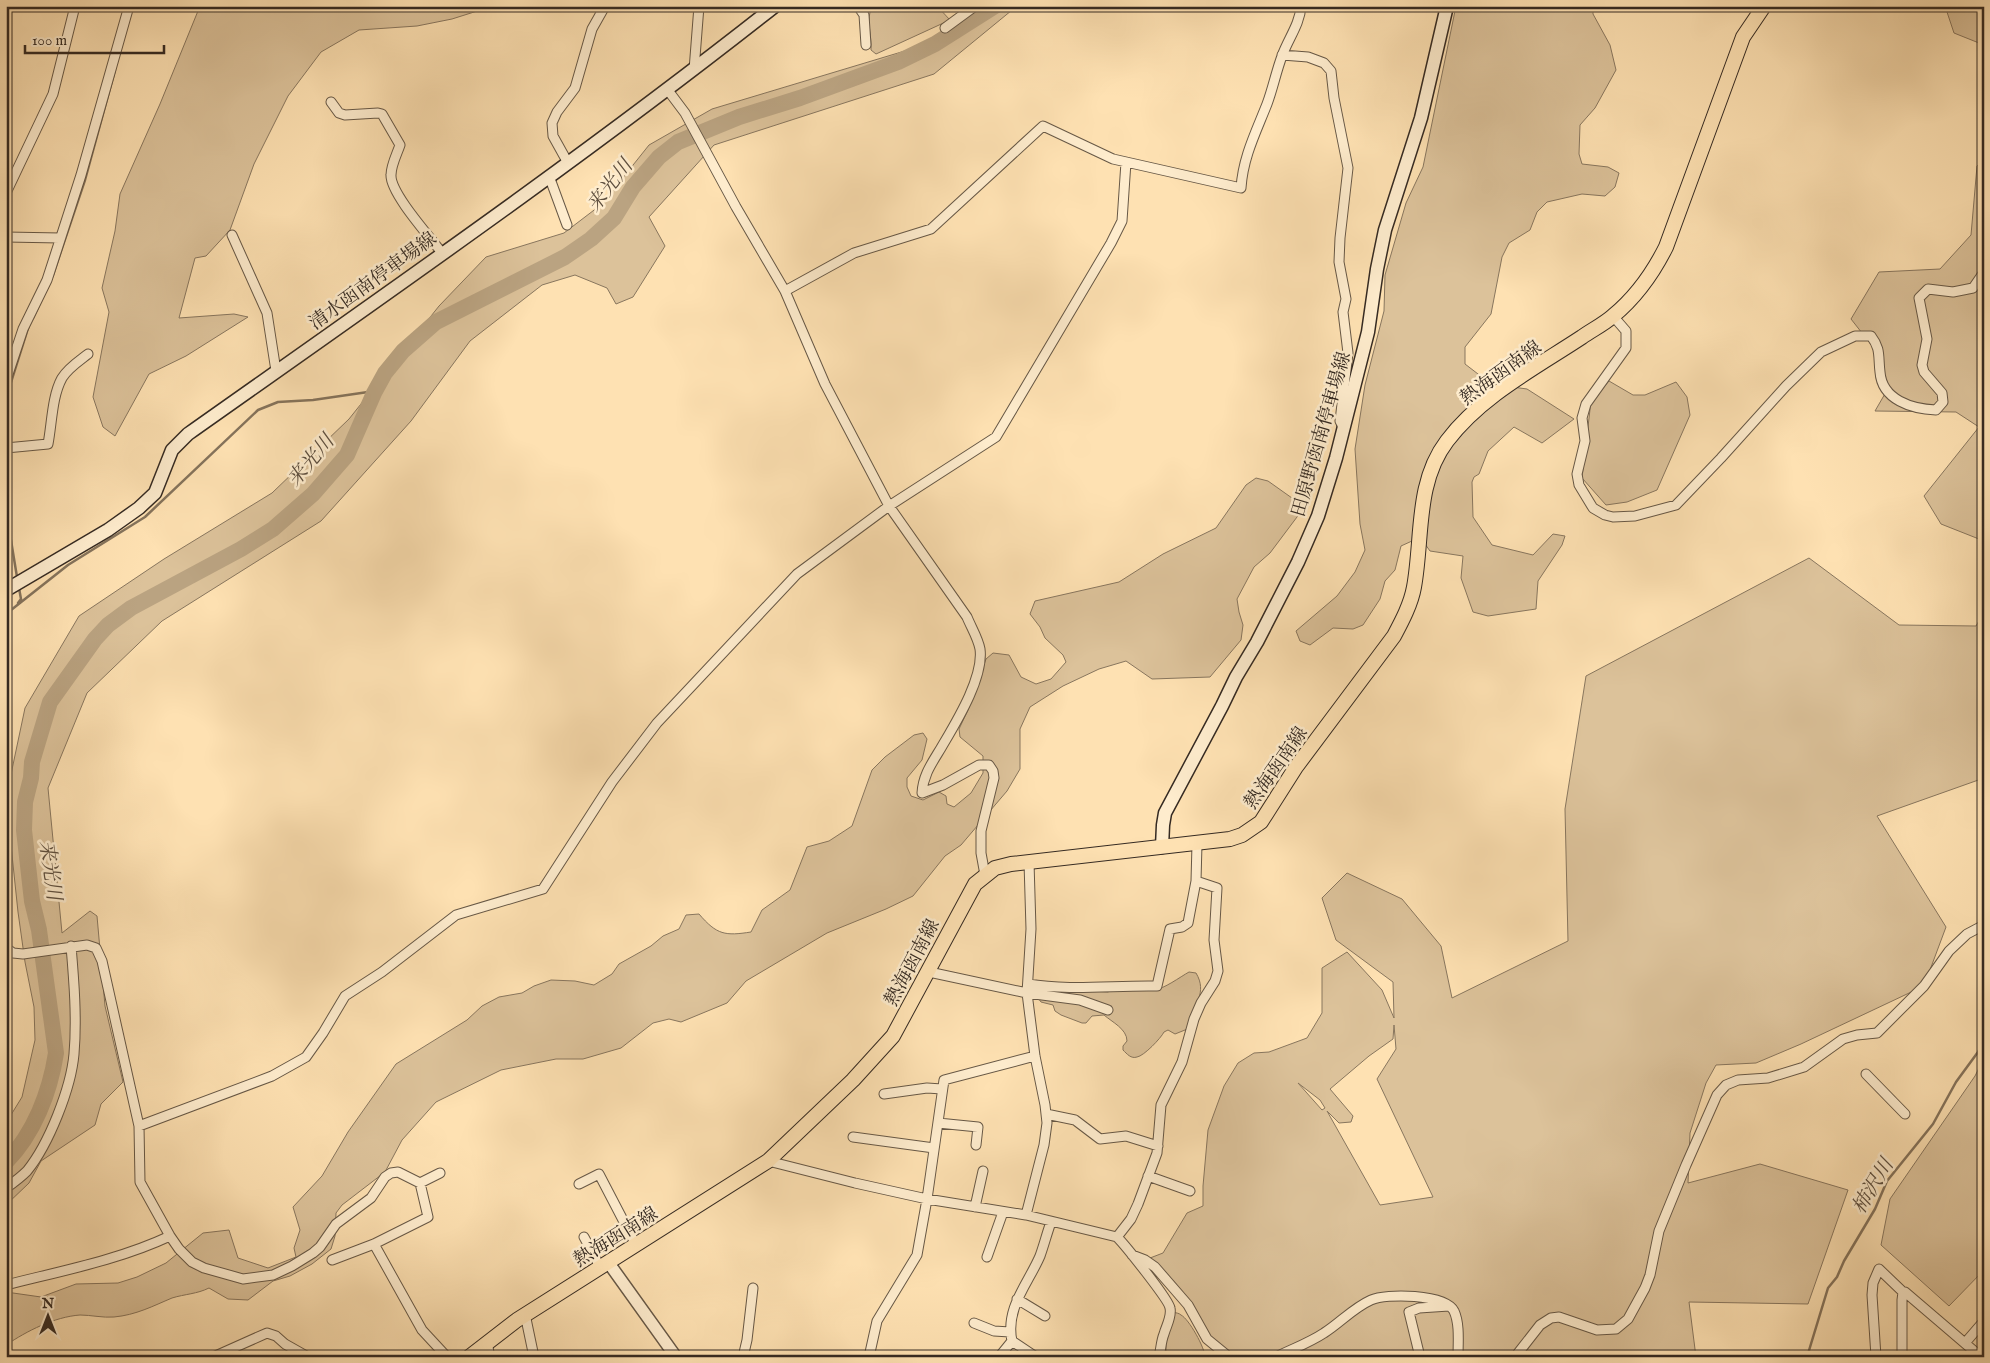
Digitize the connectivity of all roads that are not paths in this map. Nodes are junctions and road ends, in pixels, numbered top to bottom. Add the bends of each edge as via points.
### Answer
1 (75, 6) edge
2 (129, 6) edge
3 (605, 6) edge
4 (699, 6) edge
5 (774, 6) edge
6 (858, 6) edge
7 (975, 6) edge
8 (1301, 6) edge
9 (1447, 6) edge
10 (1764, 6) edge
11 (945, 28) dead end
12 (866, 45) dead end
13 (1282, 55) junction
14 (694, 70) junction
15 (667, 89) junction
16 (331, 102) dead end
17 (1126, 162) junction
18 (568, 163) junction
19 (549, 176) junction
20 (6, 193) edge
21 (567, 225) dead end
22 (232, 235) dead end
23 (6, 237) edge
24 (60, 238) junction
25 (442, 253) junction
26 (1984, 272) edge
27 (785, 291) junction
28 (1613, 316) junction
29 (88, 354) dead end
30 (276, 371) junction
31 (6, 380) edge
32 (1344, 428) junction
33 (6, 448) edge
34 (889, 506) junction
35 (6, 590) edge
36 (1197, 844) junction
37 (1162, 847) junction
38 (1030, 862) junction
39 (985, 875) junction
40 (1196, 882) junction
41 (1984, 924) edge
42 (68, 946) junction
43 (6, 948) edge
44 (929, 972) junction
45 (1028, 988) junction
46 (1108, 1010) dead end
47 (1035, 1056) junction
48 (1866, 1074) dead end
49 (942, 1089) junction
50 (884, 1094) dead end
51 (1046, 1114) junction
52 (1904, 1114) dead end
53 (938, 1123) junction
54 (139, 1126) junction
55 (853, 1137) dead end
56 (976, 1145) dead end
57 (1158, 1146) junction
58 (934, 1148) junction
59 (768, 1161) junction
60 (983, 1171) dead end
61 (440, 1174) dead end
62 (1148, 1176) junction
63 (420, 1183) junction
64 (580, 1184) dead end
65 (6, 1188) edge
66 (1190, 1191) dead end
67 (927, 1199) junction
68 (975, 1207) junction
69 (1003, 1212) junction
70 (1026, 1215) junction
71 (1051, 1222) junction
72 (170, 1236) junction
73 (584, 1237) dead end
74 (1117, 1237) junction
75 (374, 1244) junction
76 (636, 1245) junction
77 (1132, 1255) junction
78 (988, 1257) dead end
79 (332, 1260) dead end
80 (604, 1265) junction
81 (6, 1285) edge
82 (753, 1288) dead end
83 (1903, 1292) junction
84 (1017, 1299) junction
85 (1449, 1306) junction
86 (525, 1314) junction
87 (1045, 1316) dead end
88 (1984, 1321) edge
89 (974, 1323) dead end
90 (1011, 1336) junction
91 (1965, 1343) junction
92 (488, 1350) edge
93 (214, 1357) edge
94 (308, 1357) edge
95 (447, 1357) edge
96 (469, 1357) edge
97 (534, 1357) edge
98 (676, 1357) edge
99 (744, 1357) edge
100 (869, 1357) edge
101 (999, 1357) edge
102 (1036, 1357) edge
103 (1159, 1357) edge
104 (1229, 1357) edge
105 (1276, 1357) edge
106 (1420, 1357) edge
107 (1458, 1357) edge
108 (1515, 1357) edge
109 (1876, 1357) edge
110 (1902, 1357) edge
111 (1981, 1357) edge

1 - 20 street via 53,94
2 - 24 street
3 - 18 street via 592,29 575,88 552,123 553,136
4 - 14 street
5 - 14 main road, 清水函南停車場線
6 - 12 street via 864,16
7 - 11 street
8 - 13 street via 1301,14
9 - 32 main road, 田原野函南停車場線 via 1423,109 1385,230 1368,332
10 - 28 main road, 熱海函南線 via 1736,54 1666,247 1654,271
13 - 17 street via 1251,141 1241,188
13 - 32 street via 1308,57 1324,63 1334,80 1334,98 1348,168 1340,238 1348,353 1340,421
14 - 15 main road, 清水函南停車場線
15 - 18 main road, 清水函南停車場線
15 - 27 street via 685,113
16 - 25 street via 339,113 382,114 400,145 390,173 392,183 402,203
17 - 27 street via 1043,126 931,229 854,253
17 - 34 street via 1122,220 996,437
18 - 19 main road, 清水函南停車場線
19 - 21 street
19 - 25 main road, 清水函南停車場線
22 - 30 street via 267,313
23 - 24 street
24 - 31 street
25 - 30 main road, 清水函南停車場線
26 - 28 street via 1973,288 1953,292 1928,289 1919,298 1928,339 1922,365 1942,393 1943,402 1936,410 1897,400 1886,389 1880,375 1878,344 1871,336 1855,336 1821,352 1676,505 1628,517 1609,516 1593,508 1579,485 1577,474 1585,441 1582,418 1586,404 1626,348 1626,331
27 - 34 street via 825,384
28 - 36 main road, 熱海函南線 via 1474,411 1446,442 1431,468 1422,510 1414,589 1394,636 1296,767 1261,822 1230,840
29 - 33 street via 62,378 48,444
30 - 35 main road, 清水函南停車場線 via 176,444 155,493 139,508
32 - 37 main road, 田原野函南停車場線 via 1318,516 1298,562 1166,813
34 - 39 street via 966,617 980,649 979,668 971,689 924,777 922,793 979,766 989,765 993,770 994,778 981,831
34 - 54 street via 797,574 656,723 612,782 542,889 456,916 346,996 306,1057 272,1076
36 - 37 main road, 熱海函南線
36 - 40 street
37 - 38 main road, 熱海函南線
38 - 39 main road, 熱海函南線 via 1003,866
38 - 45 street
39 - 44 main road, 熱海函南線 via 968,895
40 - 45 street via 1188,923 1170,929 1157,986
40 - 57 street via 1217,888 1214,940 1218,971 1194,1019 1182,1062 1161,1106
41 - 108 street via 1949,951 1924,986 1877,1033 1843,1039 1804,1067 1768,1078 1738,1080 1726,1085 1717,1095 1683,1172 1659,1231 1646,1288 1628,1320 1616,1329 1597,1330 1559,1316 1551,1318 1540,1325
42 - 43 street via 23,954
42 - 54 street via 96,948 102,961
42 - 65 street via 74,979 74,1055 62,1106 26,1172
44 - 45 street
44 - 59 main road, 熱海函南線 via 893,1036 853,1080
45 - 46 street
45 - 47 street
47 - 49 street via 944,1080
47 - 51 street
48 - 52 street
49 - 50 street
49 - 53 street
51 - 57 street via 1076,1120 1100,1139 1126,1136
51 - 70 street via 1044,1145
53 - 56 street via 978,1127
53 - 58 street
54 - 72 street via 140,1182
55 - 58 street
57 - 62 street
58 - 67 street
59 - 67 street
59 - 76 main road, 熱海函南線
60 - 68 street
61 - 63 street
62 - 66 street
62 - 74 street via 1131,1219
63 - 72 street via 398,1172 391,1173 371,1198 336,1224 313,1253 273,1275 243,1279 204,1268 179,1250
63 - 75 street via 428,1217
64 - 76 street via 599,1174
67 - 68 street
67 - 100 street via 917,1255 877,1321
68 - 69 street
69 - 70 street
69 - 78 street
70 - 71 street
71 - 74 street
71 - 84 street via 1039,1256
72 - 81 street via 112,1257
73 - 80 street
74 - 77 street
75 - 79 street
75 - 95 street via 422,1330
76 - 80 main road, 熱海函南線
77 - 103 street via 1168,1301 1171,1310
77 - 104 street via 1155,1267 1188,1305 1207,1339
80 - 86 main road, 熱海函南線
80 - 98 street
82 - 99 street
83 - 91 street via 1910,1294
83 - 109 street via 1879,1269 1872,1295
83 - 110 street
84 - 87 street
84 - 90 street
85 - 105 street via 1433,1299 1376,1298 1360,1305 1324,1333
85 - 106 street via 1408,1312
85 - 107 street via 1456,1319
86 - 92 main road, 熱海函南線
86 - 97 street
88 - 91 street
89 - 90 street
90 - 101 street
90 - 102 street
91 - 111 street
92 - 96 main road, 熱海函南線
93 - 94 street via 267,1333

